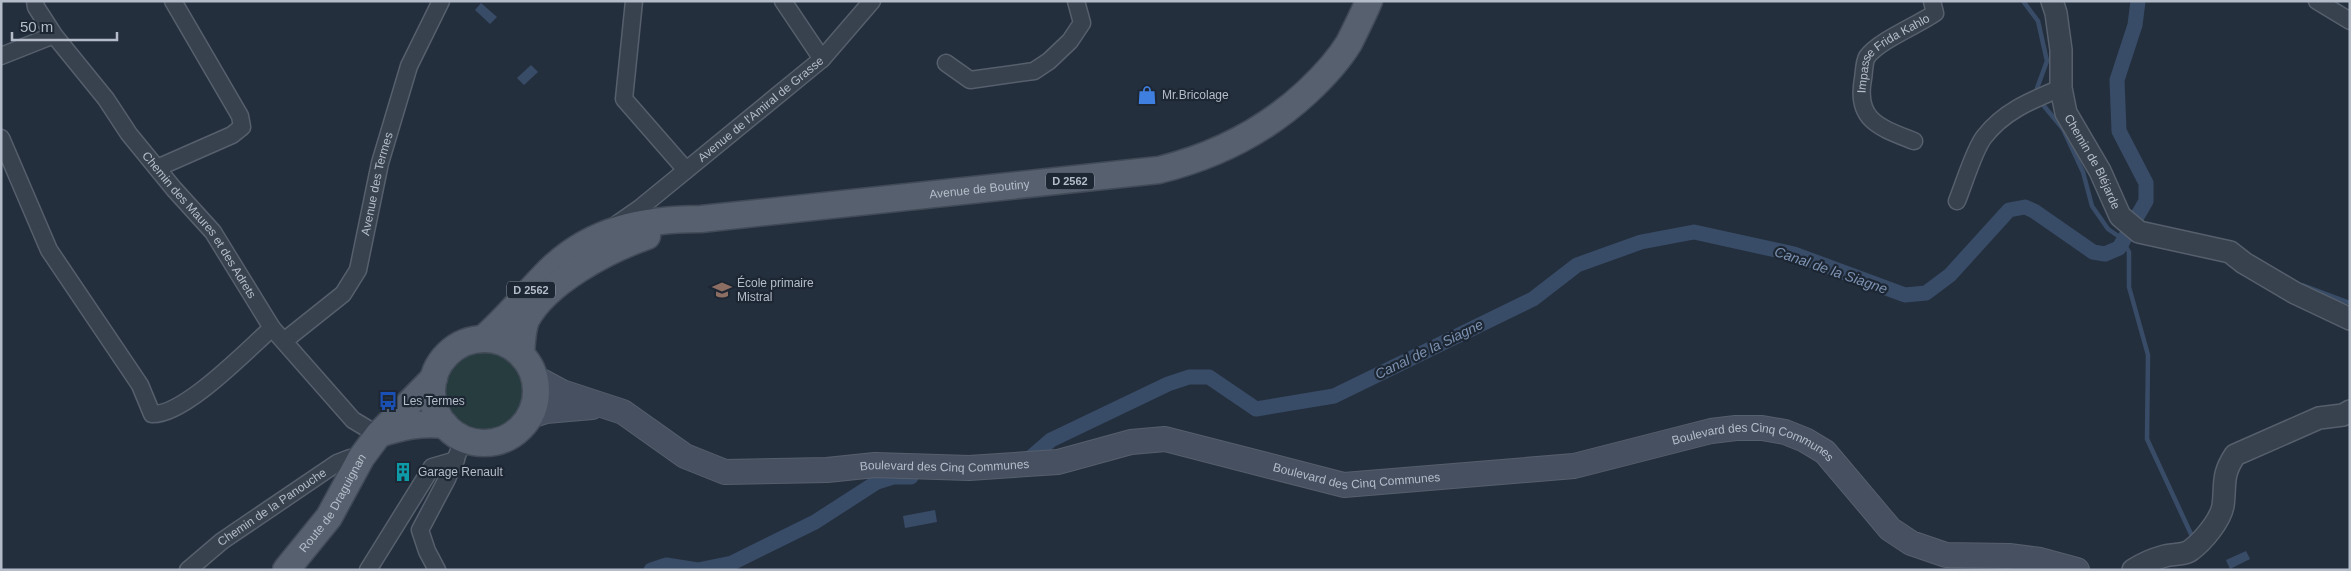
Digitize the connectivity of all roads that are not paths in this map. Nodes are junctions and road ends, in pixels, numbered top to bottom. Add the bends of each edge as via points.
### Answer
1 (35, 1) edge
2 (173, 1) edge
3 (441, 1) edge
4 (634, 1) edge
5 (783, 1) edge
6 (872, 1) edge
7 (1076, 1) edge
8 (1369, 1) edge
9 (1932, 1) edge
10 (2052, 1) edge
11 (2317, 1) edge
12 (2350, 21) edge
13 (54, 35) junction
14 (1, 56) edge
15 (822, 60) junction
16 (946, 63) dead end
17 (2062, 88) junction
18 (1, 138) edge
19 (1914, 141) dead end
20 (157, 168) junction
21 (686, 170) junction
22 (1957, 201) dead end
23 (635, 216) junction
24 (701, 219) junction
25 (584, 255) junction
26 (2350, 319) edge
27 (272, 328) junction
28 (483, 339) junction
29 (284, 341) junction
30 (521, 354) junction
31 (534, 377) junction
32 (434, 378) junction
33 (607, 406) junction
34 (2350, 411) edge
35 (530, 416) junction
36 (378, 434) junction
37 (455, 441) junction
38 (361, 458) junction
39 (188, 570) edge
40 (286, 570) edge
41 (368, 570) edge
42 (437, 570) edge
43 (2077, 570) edge
44 (2133, 570) edge

1 - 13 street, Chemin des Maures et des Adrets
2 - 20 street via 240,116 242,127 232,135
3 - 29 street, Avenue des Termes via 407,75 380,163 358,270 343,294
4 - 21 street via 624,99
5 - 15 street
6 - 15 street, Avenue de l'Amiral de Grasse
7 - 16 street via 1082,23 1070,41 1049,62 1034,71 970,80
8 - 24 main road, Avenue de Boutiny / D 2562 via 1348,44 1321,79 1273,121 1204,158 1159,170
9 - 19 street, Impasse Frida Kahlo via 1935,13 1917,26 1883,42 1867,58 1860,96 1866,115 1881,128
10 - 17 street, Chemin de Bléjarde via 2061,50
11 - 12 street
13 - 14 street
13 - 20 street, Chemin des Maures et des Adrets
15 - 21 street, Avenue de l'Amiral de Grasse
17 - 22 street via 2020,105 2005,115 1983,138
17 - 26 street, Chemin de Bléjarde via 2066,113 2100,171 2120,216 2139,232 2230,252 2295,293
18 - 27 street via 49,250 140,385 152,414 162,415 187,402
20 - 27 street, Chemin des Maures et des Adrets via 213,232
21 - 23 street, Avenue de l'Amiral de Grasse
23 - 24 main road, Avenue de Boutiny / D 2562
23 - 25 main road, Avenue de Boutiny / D 2562
24 - 25 main road, Avenue de Boutiny / D 2562
25 - 28 main road, Avenue de Boutiny / D 2562 via 551,269
25 - 30 main road, Avenue de Boutiny / D 2562 via 534,307 525,322
27 - 29 street, Chemin des Maures et des Adrets
28 - 30 main road via 510,346
28 - 32 main road via 465,343 450,353
29 - 36 street, Chemin des Maures et des Adrets via 353,420
30 - 31 main road
31 - 33 main road, Boulevard des Cinq Communes via 562,392
31 - 35 main road via 536,397
32 - 36 main road, Route de Draguignan
32 - 37 main road via 436,411
33 - 35 main road, Boulevard des Cinq Communes via 546,410
33 - 43 main road, Boulevard des Cinq Communes via 623,412 685,456 725,472 827,470 875,464 969,468 1020,465 1058,462 1132,442 1164,439 1344,485 1574,466 1711,431 1762,428 1785,432 1825,452 1890,529 1911,542 1946,555 2009,556
34 - 44 street via 2319,418 2236,455 2224,479 2222,508 2208,532 2190,552 2165,556
35 - 37 main road via 521,428 494,442
36 - 37 main road via 403,426 431,423
36 - 38 main road, Route de Draguignan
37 - 41 street via 432,468
37 - 42 street via 420,530
38 - 39 street, Chemin de la Panouche via 338,463 222,541
38 - 40 main road, Route de Draguignan via 329,517

